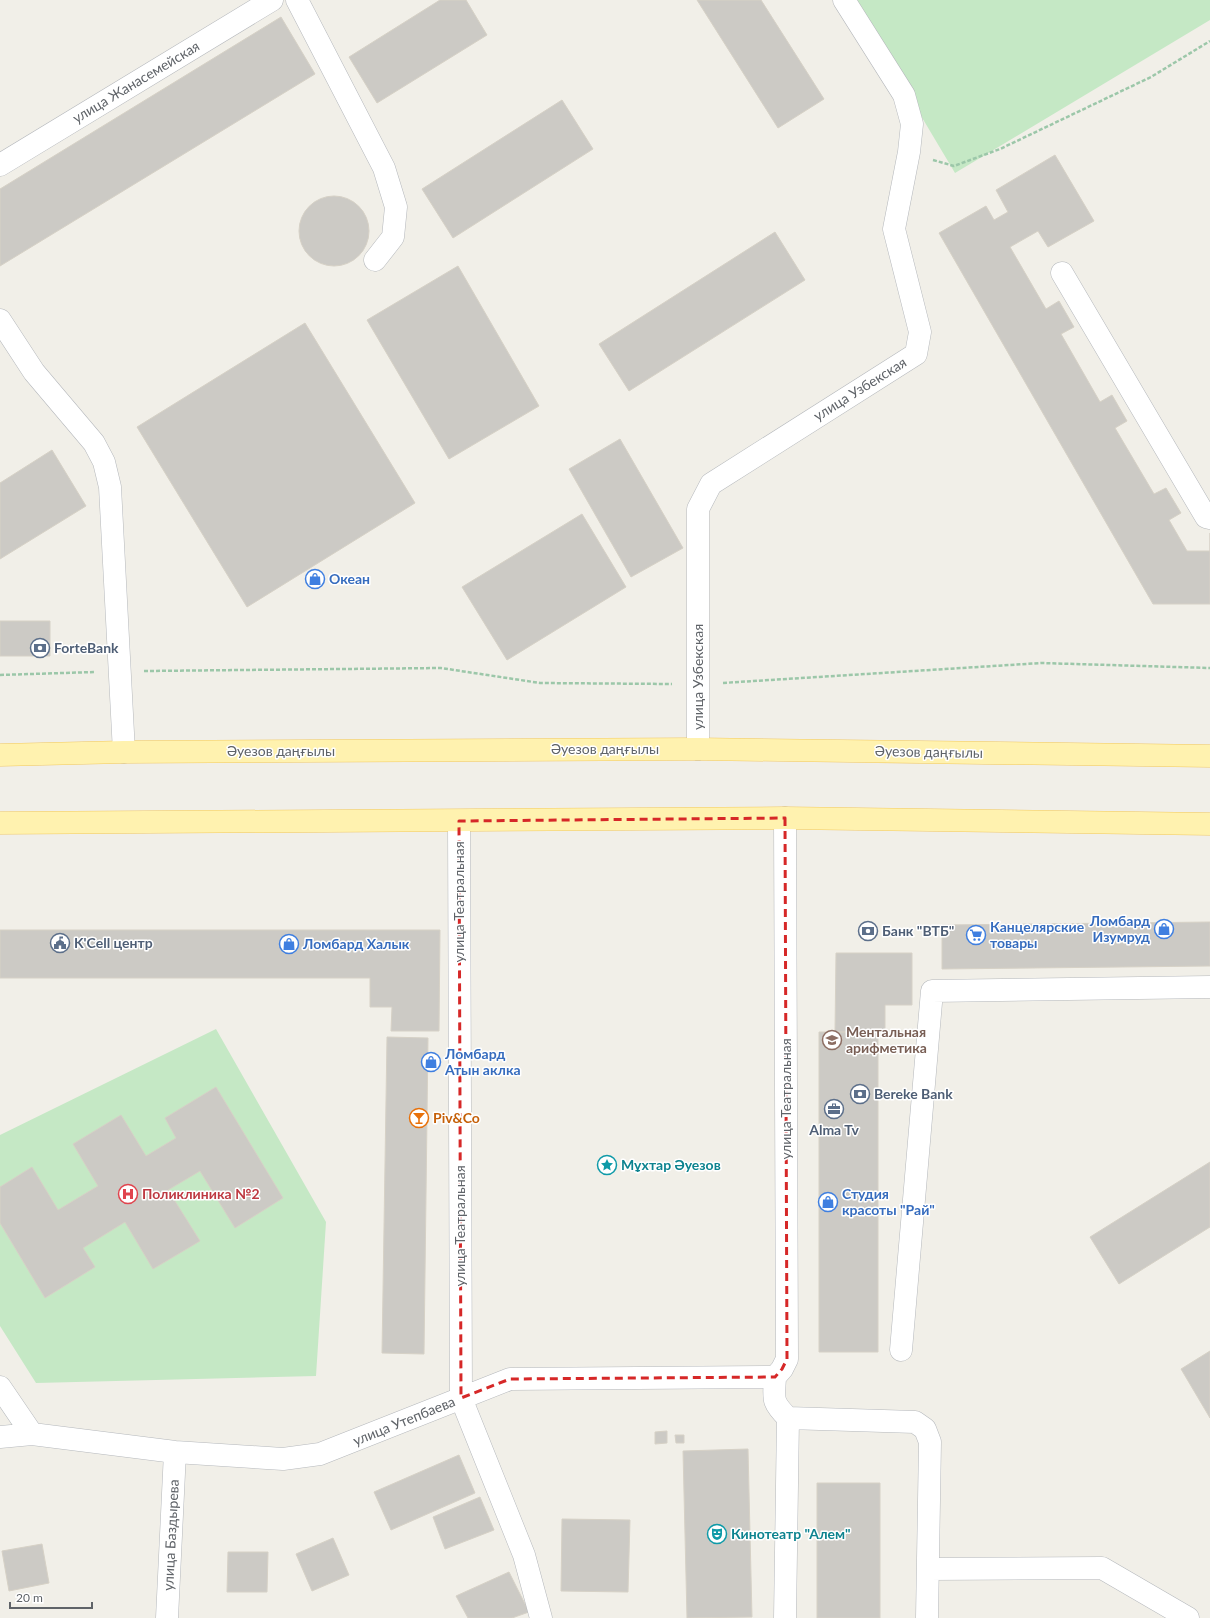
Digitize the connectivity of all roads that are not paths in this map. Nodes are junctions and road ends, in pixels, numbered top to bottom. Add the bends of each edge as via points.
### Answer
1 (272, 0) edge
2 (297, 0) edge
3 (844, 0) edge
4 (0, 165) edge
5 (375, 260) dead end
6 (1062, 273) dead end
7 (0, 320) edge
8 (1210, 518) edge
9 (698, 749) junction
10 (124, 752) junction
11 (0, 755) edge
12 (1210, 756) edge
13 (785, 818) junction
14 (459, 820) junction
15 (0, 823) edge
16 (1210, 824) edge
17 (1210, 987) edge
18 (901, 1350) dead end
19 (775, 1377) junction
20 (0, 1387) edge
21 (461, 1398) junction
22 (788, 1418) junction
23 (32, 1434) junction
24 (0, 1437) edge
25 (175, 1452) junction
26 (928, 1569) junction
27 (167, 1618) edge
28 (541, 1618) edge
29 (785, 1618) edge
30 (927, 1618) edge
31 (1188, 1618) edge

1 - 4 street, улица Жанасемейская
2 - 5 street via 384,168 396,207 393,237
3 - 9 street, улица Узбекская via 904,95 912,124 894,229 920,332 916,354 711,484 698,509
6 - 8 street via 1206,517
7 - 10 street via 34,372 94,443 104,462 110,486
9 - 10 main road, Әуезов даңғылы
9 - 12 main road, Әуезов даңғылы
10 - 11 main road, Әуезов даңғылы
13 - 14 main road
13 - 16 main road
13 - 19 street, улица Театральная via 787,1359
14 - 15 main road
14 - 21 street, улица Театральная
17 - 18 street via 932,991
19 - 21 street, улица Утепбаева via 510,1379
19 - 22 street via 774,1400 779,1410
20 - 23 street
21 - 25 street, улица Утепбаева via 320,1454 283,1459
21 - 28 street, улица Театральная via 524,1555
22 - 26 street via 915,1422 925,1429 930,1442
22 - 29 street
23 - 24 street, улица Утепбаева
23 - 25 street, улица Утепбаева
25 - 27 street, улица Баздырева
26 - 30 street
26 - 31 street via 1102,1568

